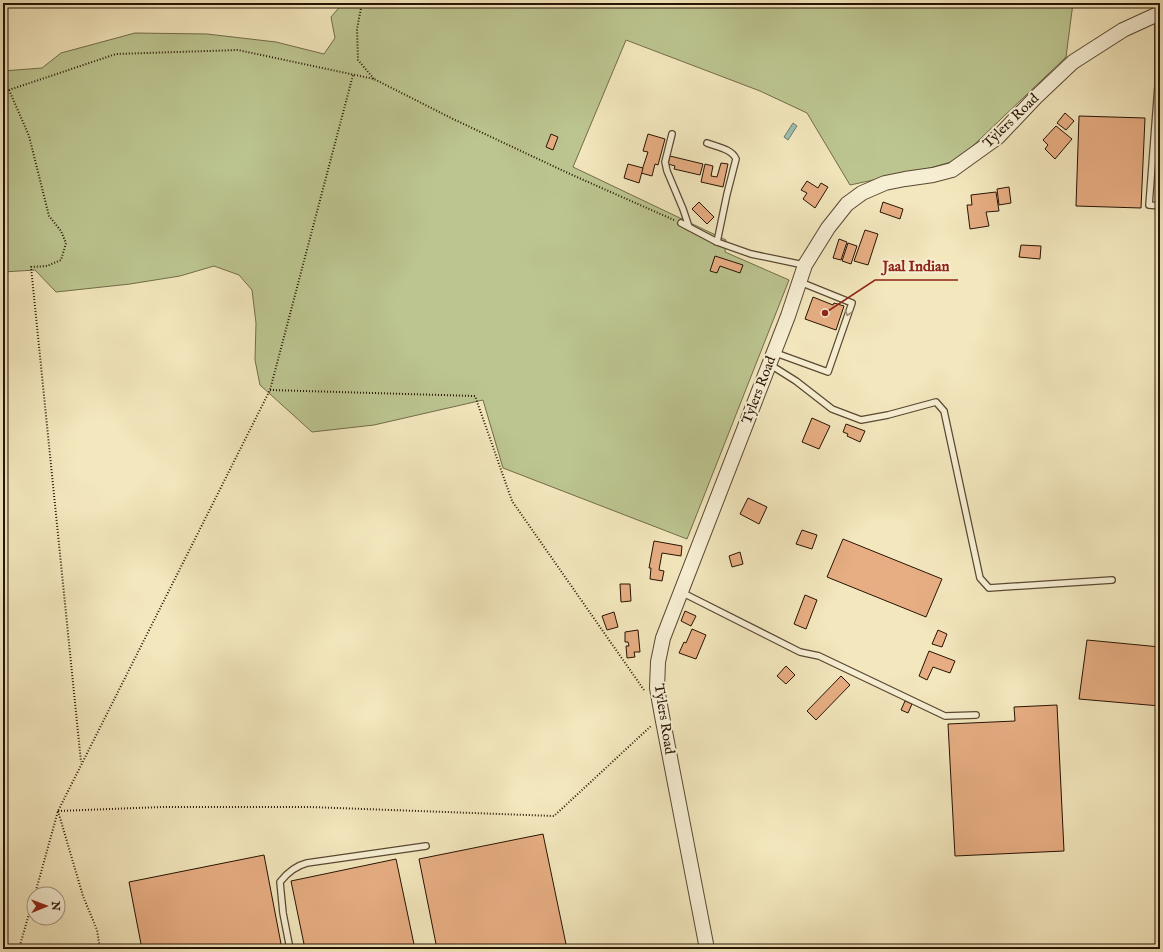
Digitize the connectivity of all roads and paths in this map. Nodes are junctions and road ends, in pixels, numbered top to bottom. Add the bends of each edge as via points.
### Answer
1 (362, 3) edge
2 (1158, 10) edge
3 (353, 75) junction
4 (374, 80) junction
5 (9, 90) junction
6 (3, 92) edge
7 (672, 134) dead end
8 (707, 143) dead end
9 (1160, 206) edge
10 (681, 223) joint
11 (689, 227) junction
12 (718, 242) junction
13 (805, 265) junction
14 (800, 282) junction
15 (771, 358) junction
16 (270, 390) junction
17 (1112, 580) dead end
18 (681, 591) junction
19 (648, 696) dead end
20 (976, 715) dead end
21 (662, 716) junction
22 (82, 764) junction
23 (58, 811) junction
24 (426, 846) dead end
25 (37, 886) edge
26 (26, 924) edge
27 (19, 949) edge
28 (100, 949) edge
29 (290, 949) edge
30 (707, 949) edge

1 - 4 path via 357,30 358,60
2 - 9 lane via 1158,86 1149,205
2 - 13 street, Tylers Road via 1073,62 998,137 952,170 885,183 862,193 847,204 828,228
3 - 4 path
3 - 5 path via 238,50 116,54
3 - 16 path
4 - 10 path via 556,168
5 - 6 path
5 - 22 path via 29,136 49,216 66,242 61,260 47,266 31,267
7 - 11 lane via 665,162
8 - 12 lane via 729,151 736,159
10 - 11 lane
11 - 12 lane
12 - 13 lane via 751,254
13 - 14 street, Tylers Road
14 - 15 street, Tylers Road
14 -> 15 lane via 852,303 828,372
15 - 17 lane via 832,409 861,420 936,402 944,411 980,578 989,588
15 - 18 street, Tylers Road
16 - 19 path via 475,396 512,502
16 - 22 path
18 - 20 lane via 800,652 819,656 945,716
18 - 21 street, Tylers Road via 663,638 658,662 657,688
21 - 23 path via 554,816 310,807 162,807
21 - 30 street, Tylers Road
22 - 23 path
23 - 25 path
23 - 28 path via 82,896 97,930
24 - 29 lane via 298,866 280,882
26 - 27 path

